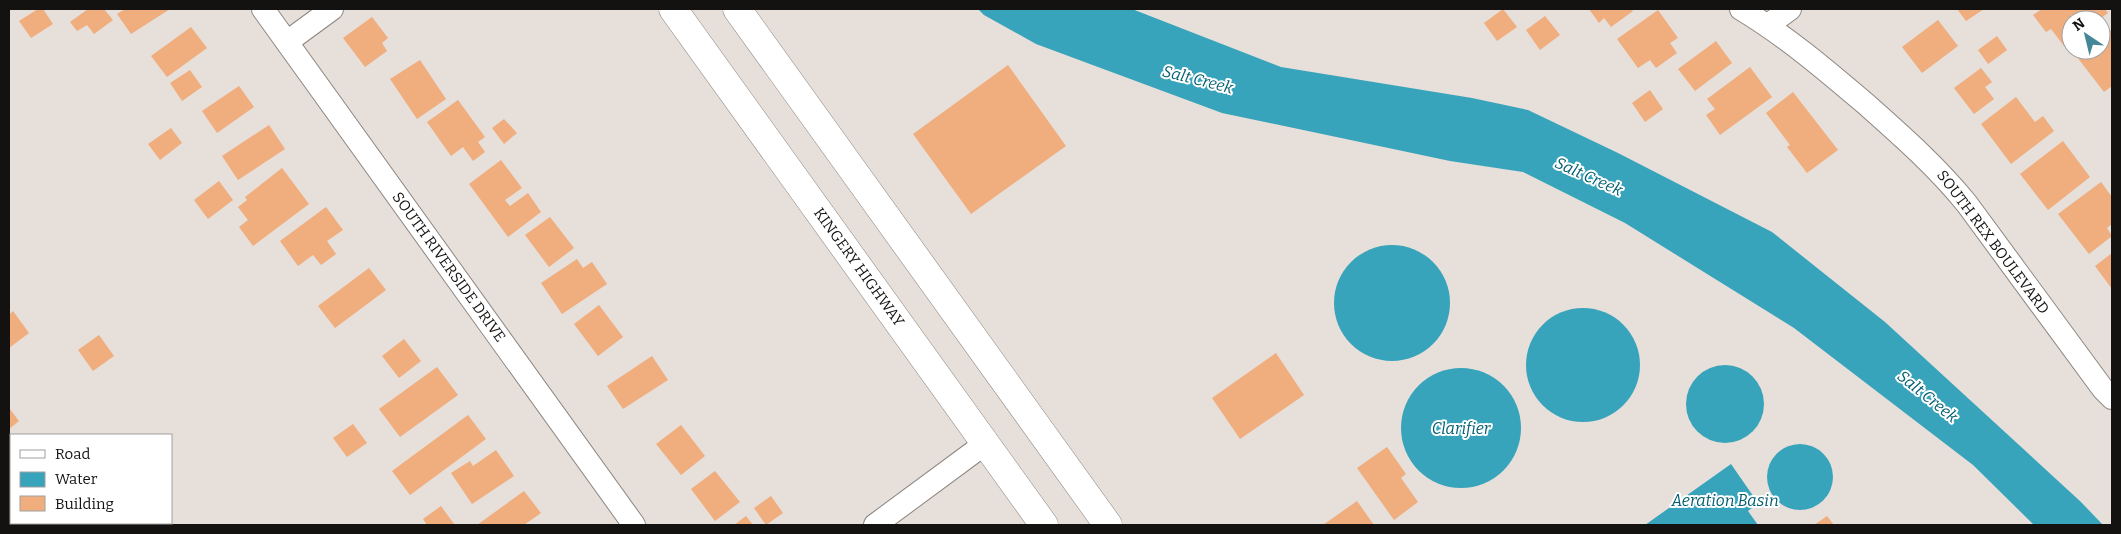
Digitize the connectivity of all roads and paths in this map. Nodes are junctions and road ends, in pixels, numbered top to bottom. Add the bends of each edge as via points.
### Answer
1 (263, 9) edge
2 (332, 9) edge
3 (673, 9) edge
4 (737, 9) edge
5 (1741, 9) edge
6 (1790, 9) edge
7 (1768, 26) junction
8 (287, 42) junction
9 (2112, 398) edge
10 (986, 443) junction
11 (634, 525) edge
12 (875, 525) edge
13 (1044, 525) edge
14 (1108, 525) edge

1 - 8 street, SOUTH RIVERSIDE DRIVE
2 - 8 street
3 - 10 highway, KINGERY HIGHWAY
4 - 14 highway
5 - 7 street, SOUTH REX BOULEVARD
6 - 7 street
7 - 9 street, SOUTH REX BOULEVARD via 1836,78 1945,176
8 - 11 street, SOUTH RIVERSIDE DRIVE
10 - 12 street
10 - 13 highway, KINGERY HIGHWAY

